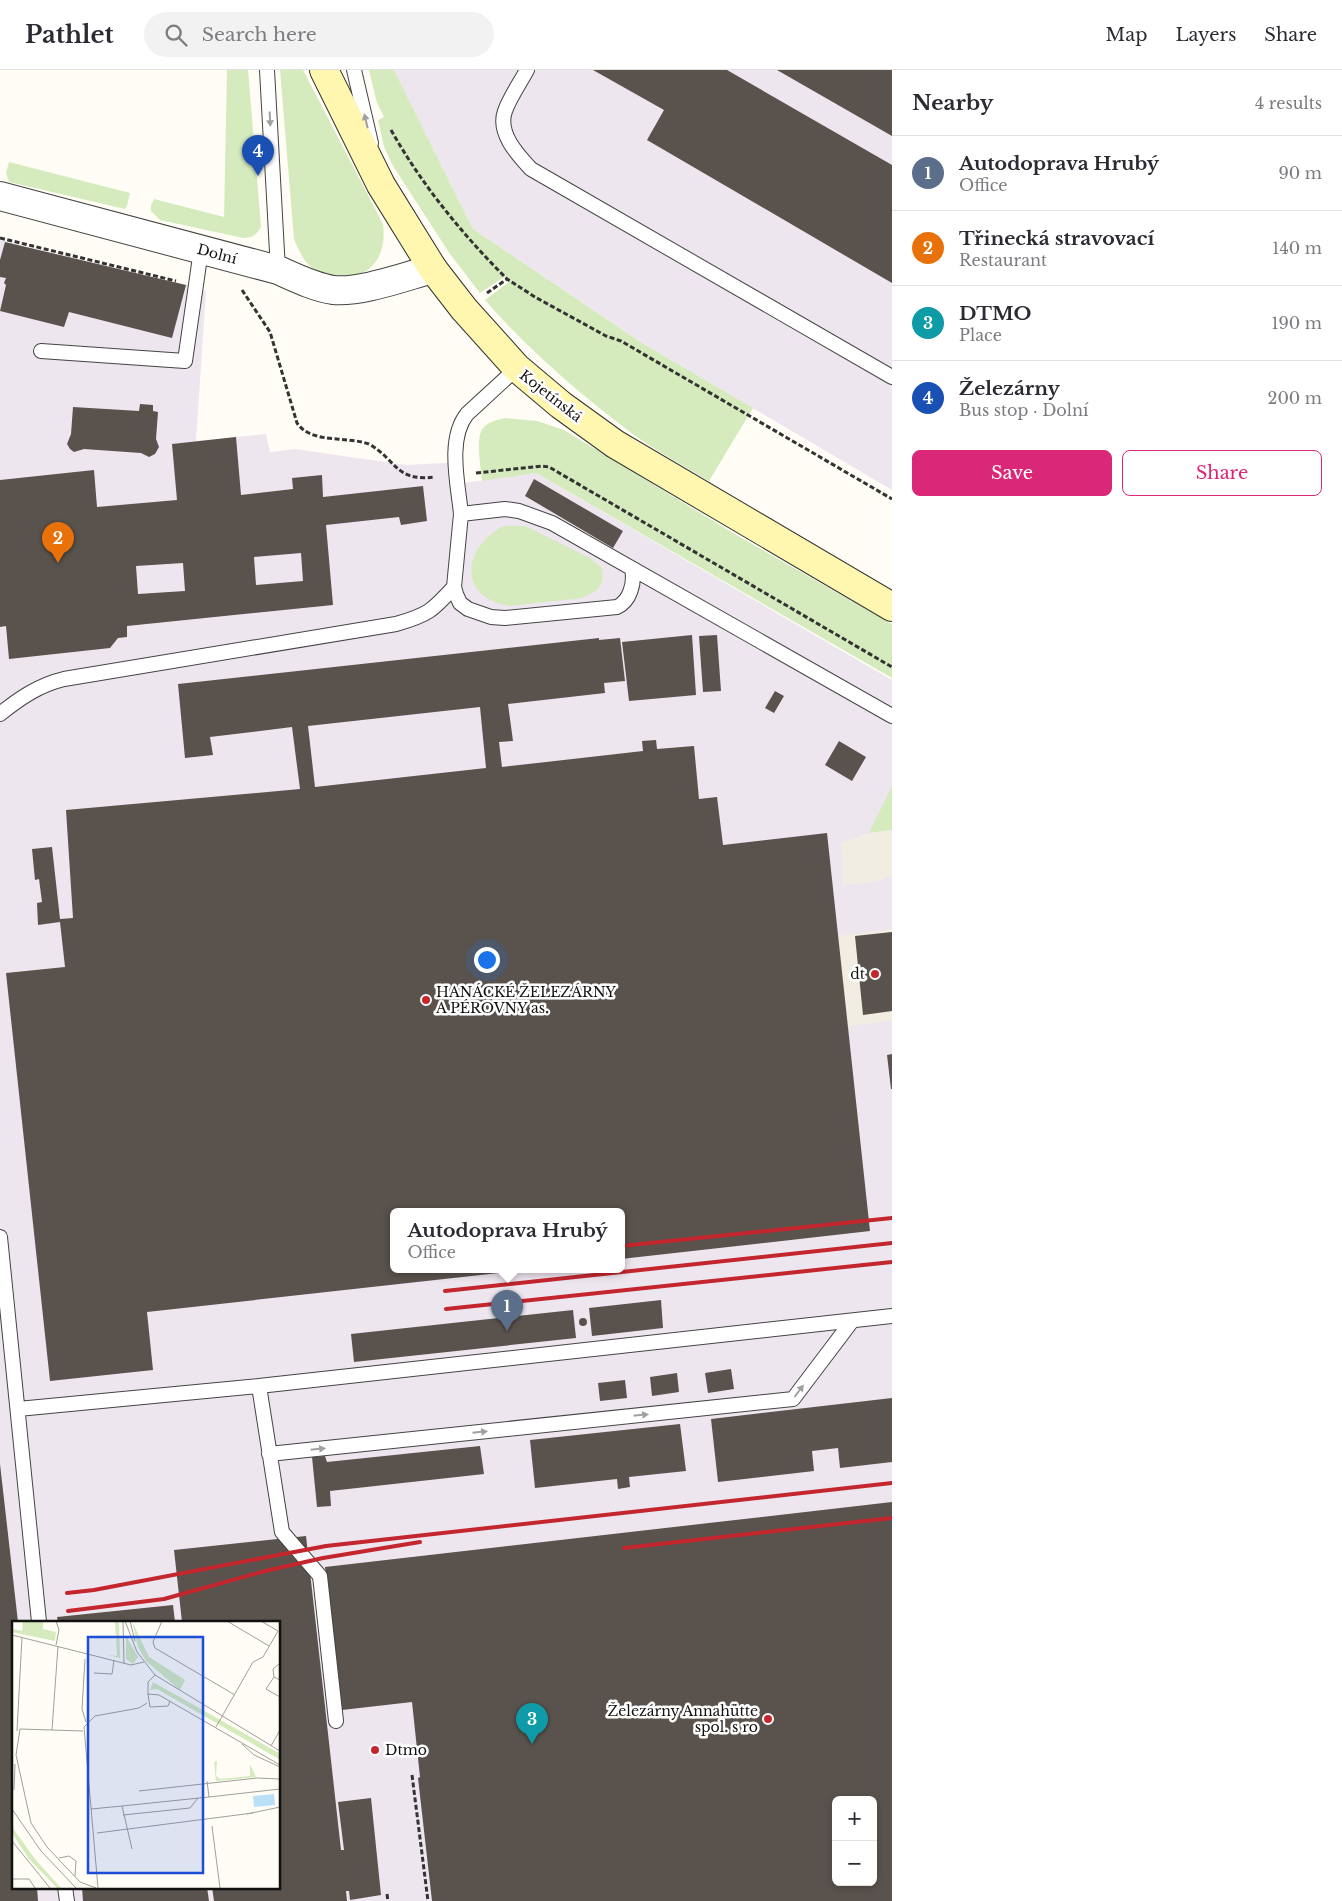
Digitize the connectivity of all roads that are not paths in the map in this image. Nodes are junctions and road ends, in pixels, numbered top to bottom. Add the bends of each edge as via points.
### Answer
1 (268, 70) edge
2 (324, 70) edge
3 (354, 70) edge
4 (526, 70) edge
5 (381, 185) junction
6 (0, 196) edge
7 (201, 250) junction
8 (433, 268) junction
9 (278, 270) junction
10 (41, 351) dead end
11 (517, 368) junction
12 (892, 377) edge
13 (460, 514) junction
14 (632, 569) junction
15 (454, 587) junction
16 (892, 607) edge
17 (0, 714) edge
18 (892, 716) edge
19 (0, 1237) edge
20 (892, 1316) edge
21 (852, 1321) junction
22 (259, 1386) junction
23 (18, 1410) junction
24 (270, 1454) junction
25 (39, 1621) edge
26 (336, 1721) dead end
27 (65, 1888) edge
28 (66, 1901) edge

1 -> 9 lane
2 - 5 main road, Kojetínská
5 -> 3 lane
4 - 12 lane via 504,113 510,144 531,169
5 - 8 main road, Kojetínská
6 - 7 street, Dolní
7 - 9 street, Dolní
7 - 10 lane via 185,360
8 - 9 street, Dolní via 354,289 334,290
8 - 11 main road, Kojetínská via 464,309
11 - 13 lane via 460,422 455,442
11 - 16 main road, Kojetínská via 615,444
13 - 14 lane via 505,509 519,511 552,523
13 - 15 lane
14 - 15 lane via 632,587 620,606 543,615 491,617 477,613 460,603
14 - 18 lane
15 - 17 lane via 434,609 412,620 64,679 36,688
19 - 23 lane
20 - 21 lane
21 - 22 lane
24 -> 21 lane via 793,1399
22 - 23 lane
22 - 24 lane
23 - 25 lane
24 - 26 lane via 282,1532 320,1576
27 - 28 lane

